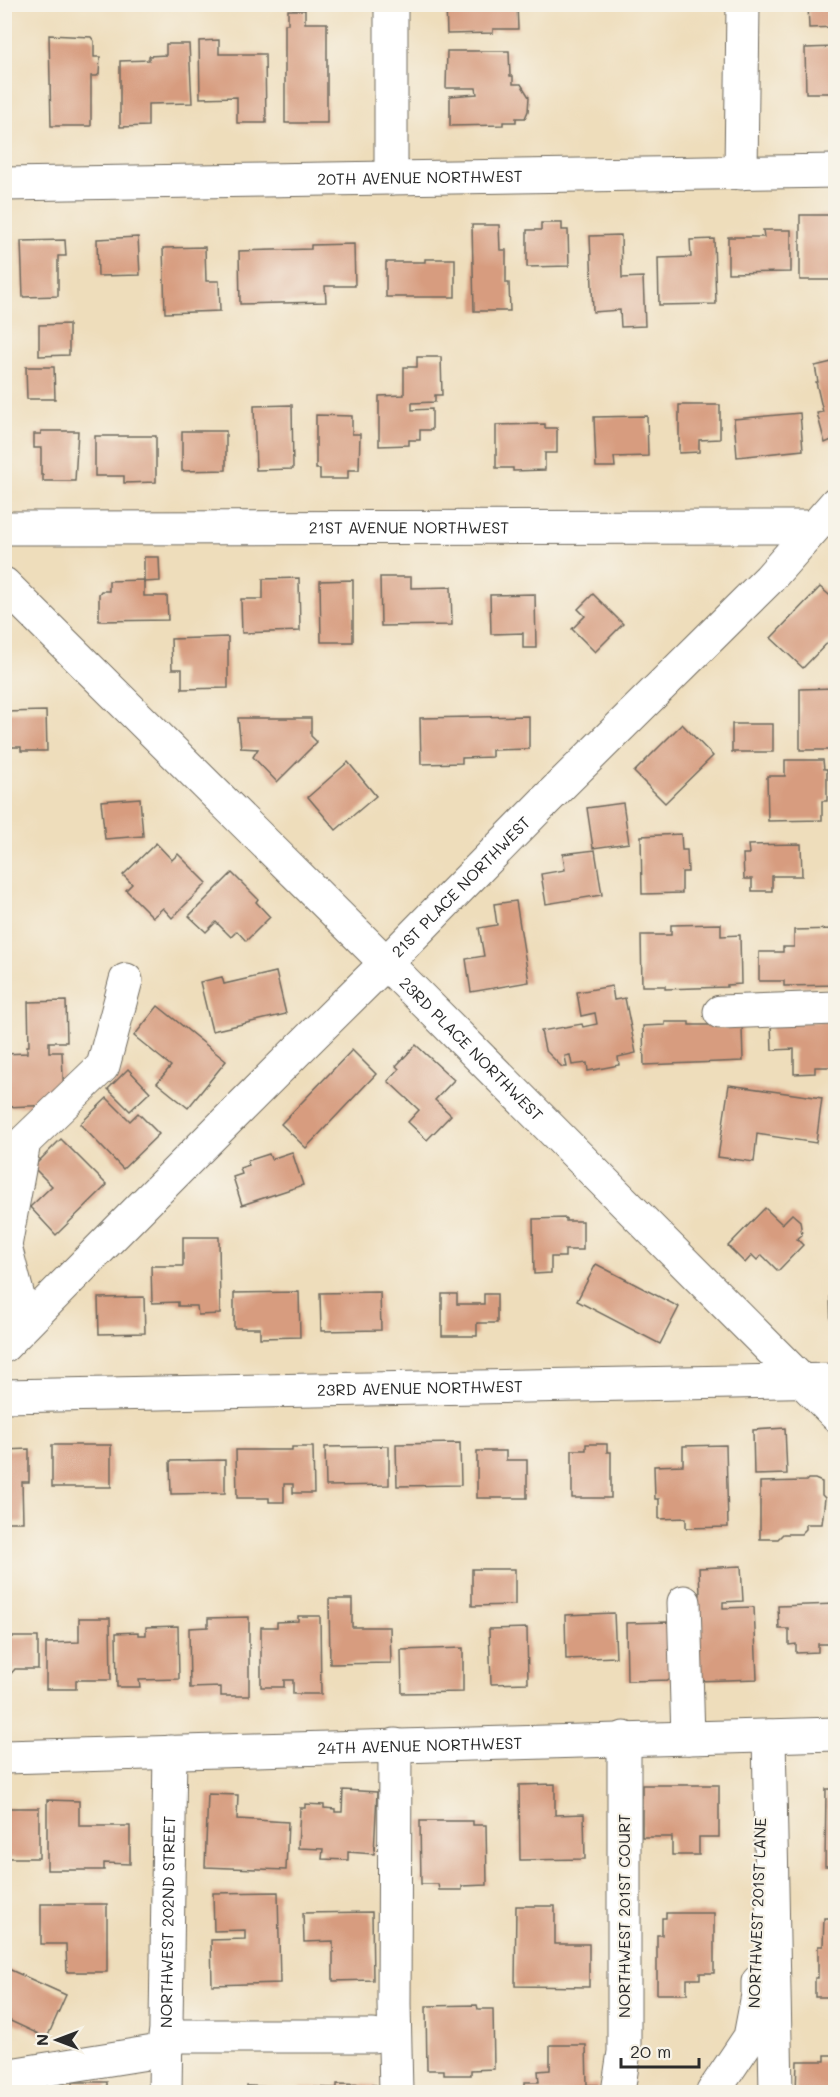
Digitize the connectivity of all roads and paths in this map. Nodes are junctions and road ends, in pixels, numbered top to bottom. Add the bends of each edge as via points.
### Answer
1 (391, 4) edge
2 (743, 4) edge
3 (836, 171) edge
4 (741, 173) junction
5 (391, 178) junction
6 (4, 184) edge
7 (836, 503) edge
8 (813, 527) junction
9 (4, 528) edge
10 (4, 584) edge
11 (386, 963) junction
12 (126, 980) dead end
13 (836, 1008) edge
14 (720, 1012) dead end
15 (15, 1335) edge
16 (836, 1380) edge
17 (803, 1382) junction
18 (4, 1396) edge
19 (836, 1415) edge
20 (684, 1602) dead end
21 (836, 1734) edge
22 (769, 1736) junction
23 (624, 1738) junction
24 (688, 1738) junction
25 (395, 1745) junction
26 (170, 1752) junction
27 (4, 1757) edge
28 (770, 1797) junction
29 (374, 2036) dead end
30 (166, 2043) junction
31 (4, 2076) edge
32 (165, 2092) edge
33 (396, 2092) edge
34 (618, 2092) edge
35 (713, 2092) edge
36 (776, 2092) edge

1 - 5 street
2 - 4 street
3 - 4 street, 20TH AVENUE NORTHWEST
4 - 5 street, 20TH AVENUE NORTHWEST
5 - 6 street, 20TH AVENUE NORTHWEST
7 - 8 street, 21ST PLACE NORTHWEST
8 - 9 street, 21ST AVENUE NORTHWEST
8 - 11 street, 21ST PLACE NORTHWEST via 770,579
10 - 11 street, 21ST PLACE NORTHWEST
11 - 15 street, 23RD PLACE NORTHWEST
11 - 17 street, 23RD PLACE NORTHWEST
12 - 15 street via 103,1066 24,1142 5,1246
13 - 14 street
16 - 17 street, 23RD AVENUE NORTHWEST
17 - 18 street, 23RD AVENUE NORTHWEST
17 - 19 street, 23RD PLACE NORTHWEST
20 - 24 street
21 - 22 street, 24TH AVENUE NORTHWEST
22 - 24 street, 24TH AVENUE NORTHWEST
22 - 28 street, NORTHWEST 201ST LANE
23 - 24 street, 24TH AVENUE NORTHWEST
23 - 25 street, 24TH AVENUE NORTHWEST
23 - 34 street, NORTHWEST 201ST COURT via 624,2052
25 - 26 street, 24TH AVENUE NORTHWEST
25 - 33 street
26 - 27 street, 24TH AVENUE NORTHWEST
26 - 30 street, NORTHWEST 202ND STREET
28 - 35 street, NORTHWEST 201ST LANE via 761,1808 758,1995 750,2037
28 - 36 street, NORTHWEST 201ST LANE
29 - 30 street
30 - 31 street
30 - 32 street, NORTHWEST 202ND STREET

